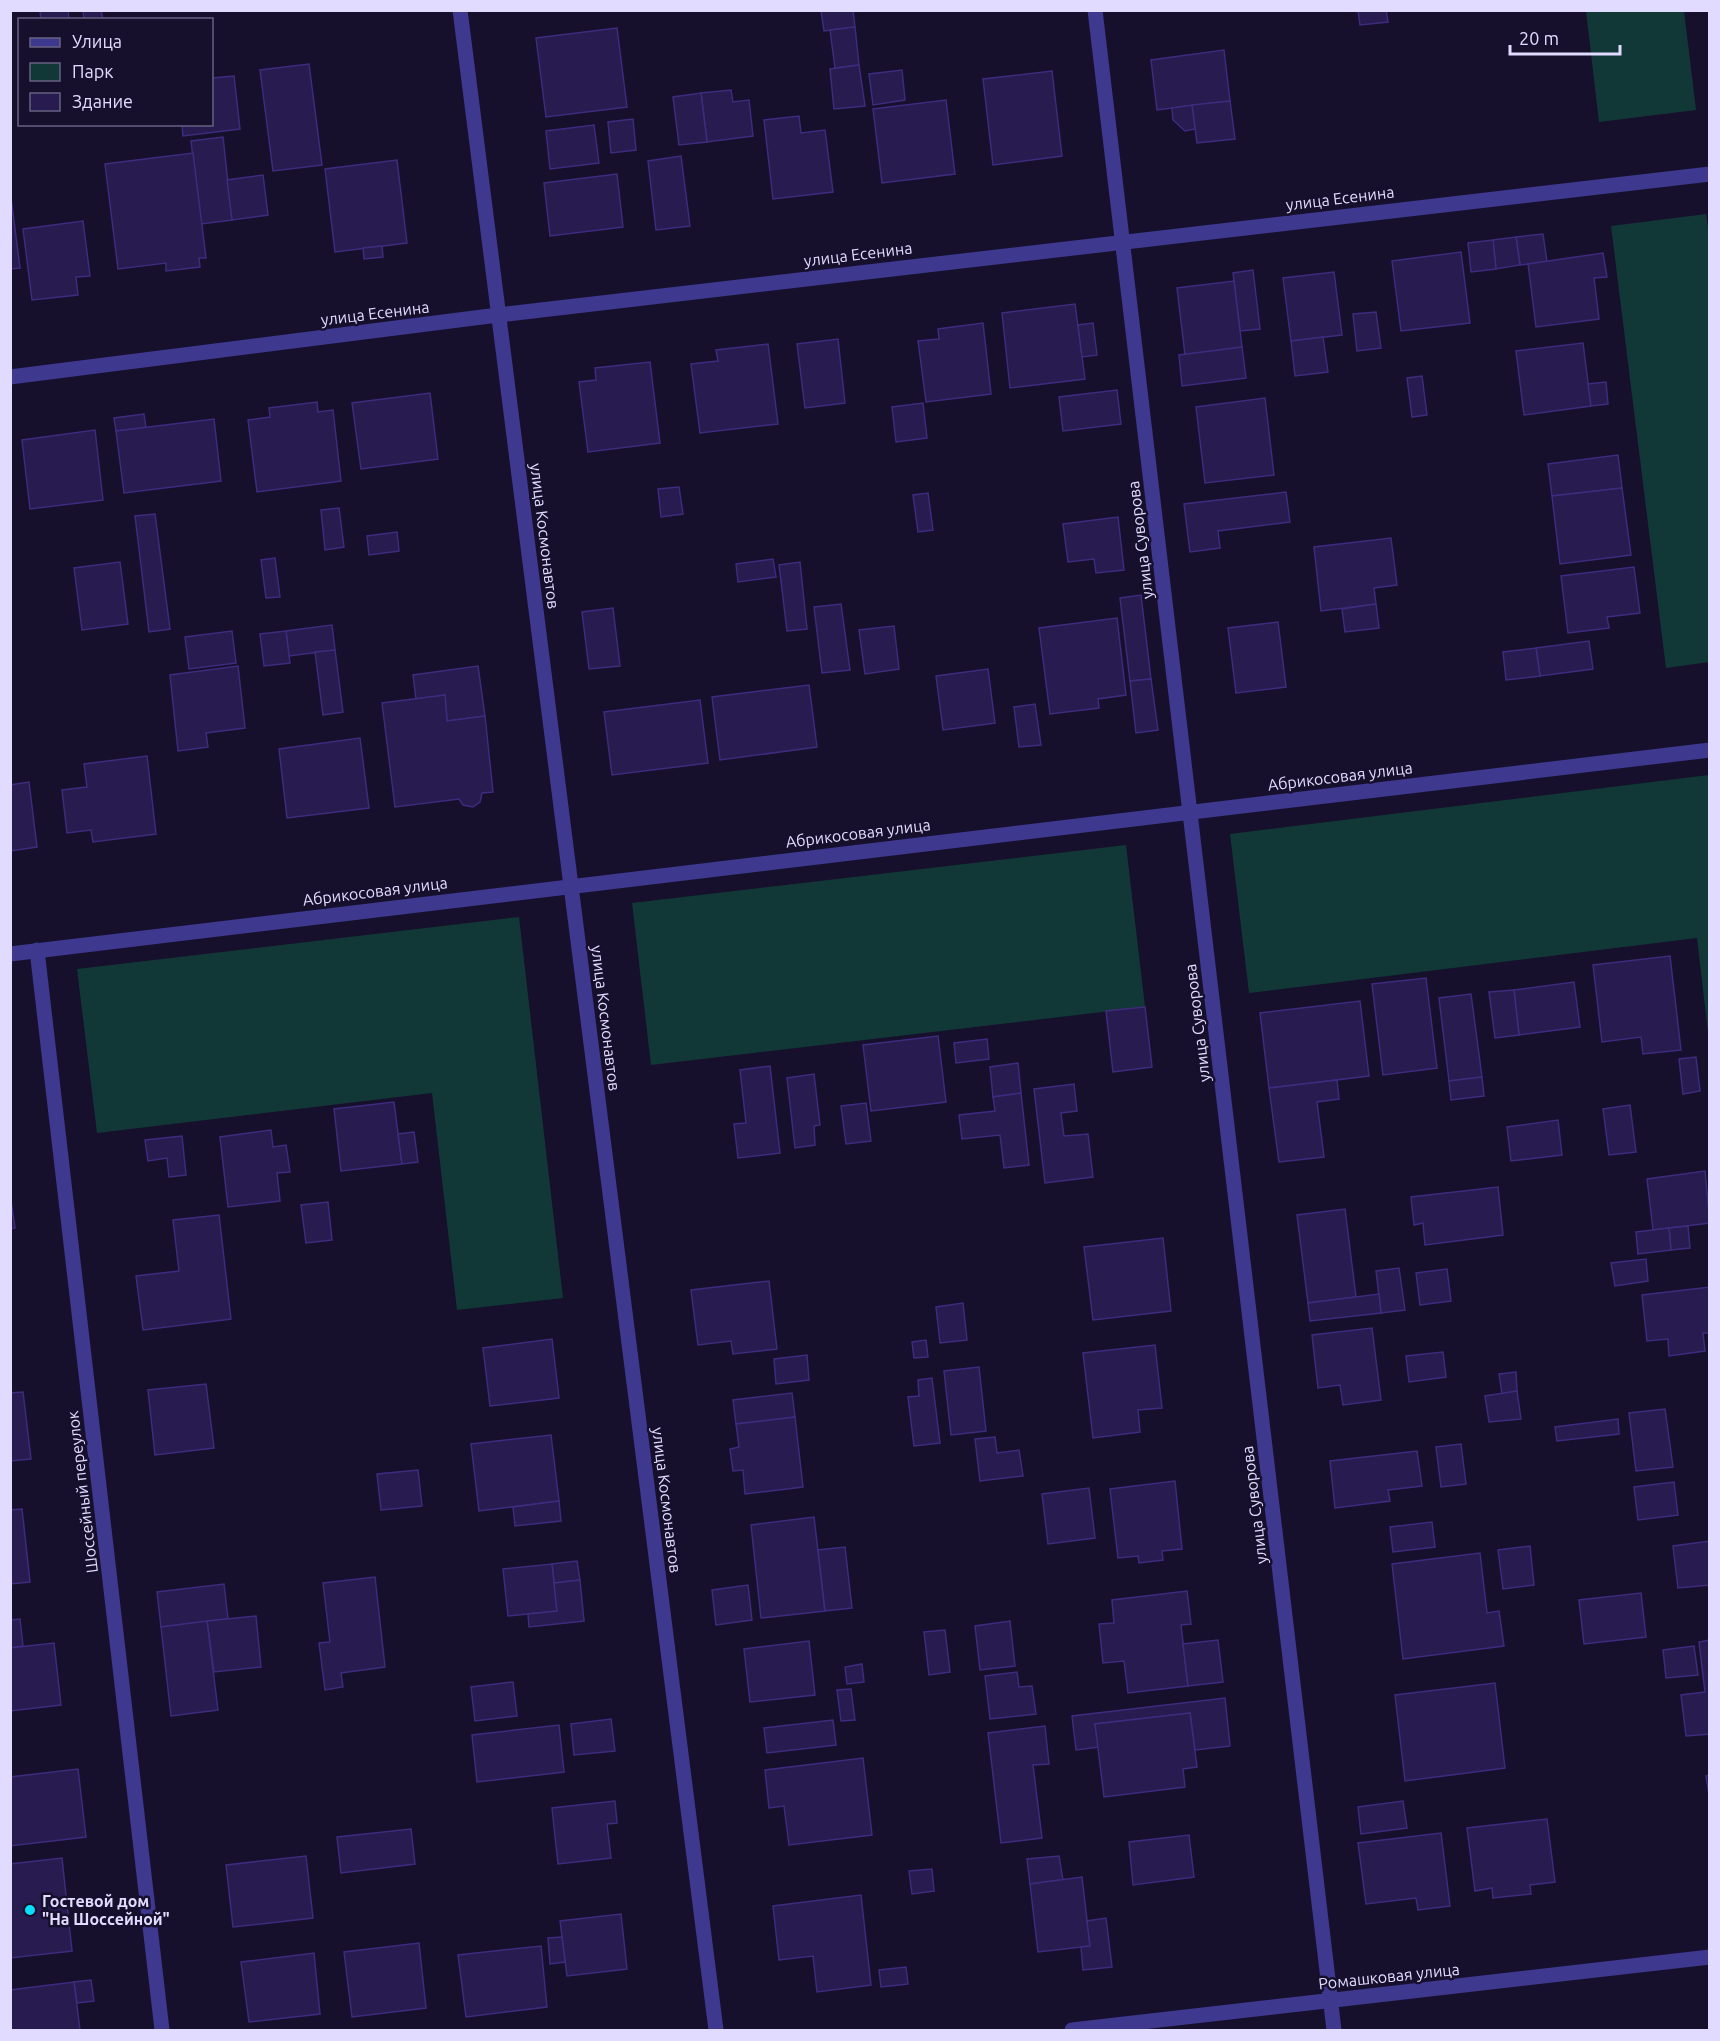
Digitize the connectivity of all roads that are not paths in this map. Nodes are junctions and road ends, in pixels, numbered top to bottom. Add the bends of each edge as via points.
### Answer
1 (460, 10) edge
2 (1095, 10) edge
3 (1710, 174) edge
4 (1122, 241) junction
5 (498, 315) junction
6 (10, 377) edge
7 (1710, 750) edge
8 (1190, 812) junction
9 (571, 885) junction
10 (37, 950) junction
11 (10, 954) edge
12 (1710, 1957) edge
13 (1330, 2000) junction
14 (162, 2031) edge
15 (716, 2031) edge
16 (1072, 2031) edge
17 (1334, 2031) edge

1 - 5 street, улица Космонавтов
2 - 4 street, улица Суворова
3 - 4 street, улица Есенина
4 - 5 street, улица Есенина
4 - 8 street, улица Суворова
5 - 6 street, улица Есенина
5 - 9 street, улица Космонавтов
7 - 8 street, Абрикосовая улица
8 - 9 street, Абрикосовая улица
8 - 13 street, улица Суворова
9 - 10 street, Абрикосовая улица
9 - 15 street, улица Космонавтов
10 - 11 street, Абрикосовая улица
10 - 14 street, Шоссейный переулок
12 - 13 street, Ромашковая улица
13 - 16 street, Ромашковая улица
13 - 17 street, улица Суворова

